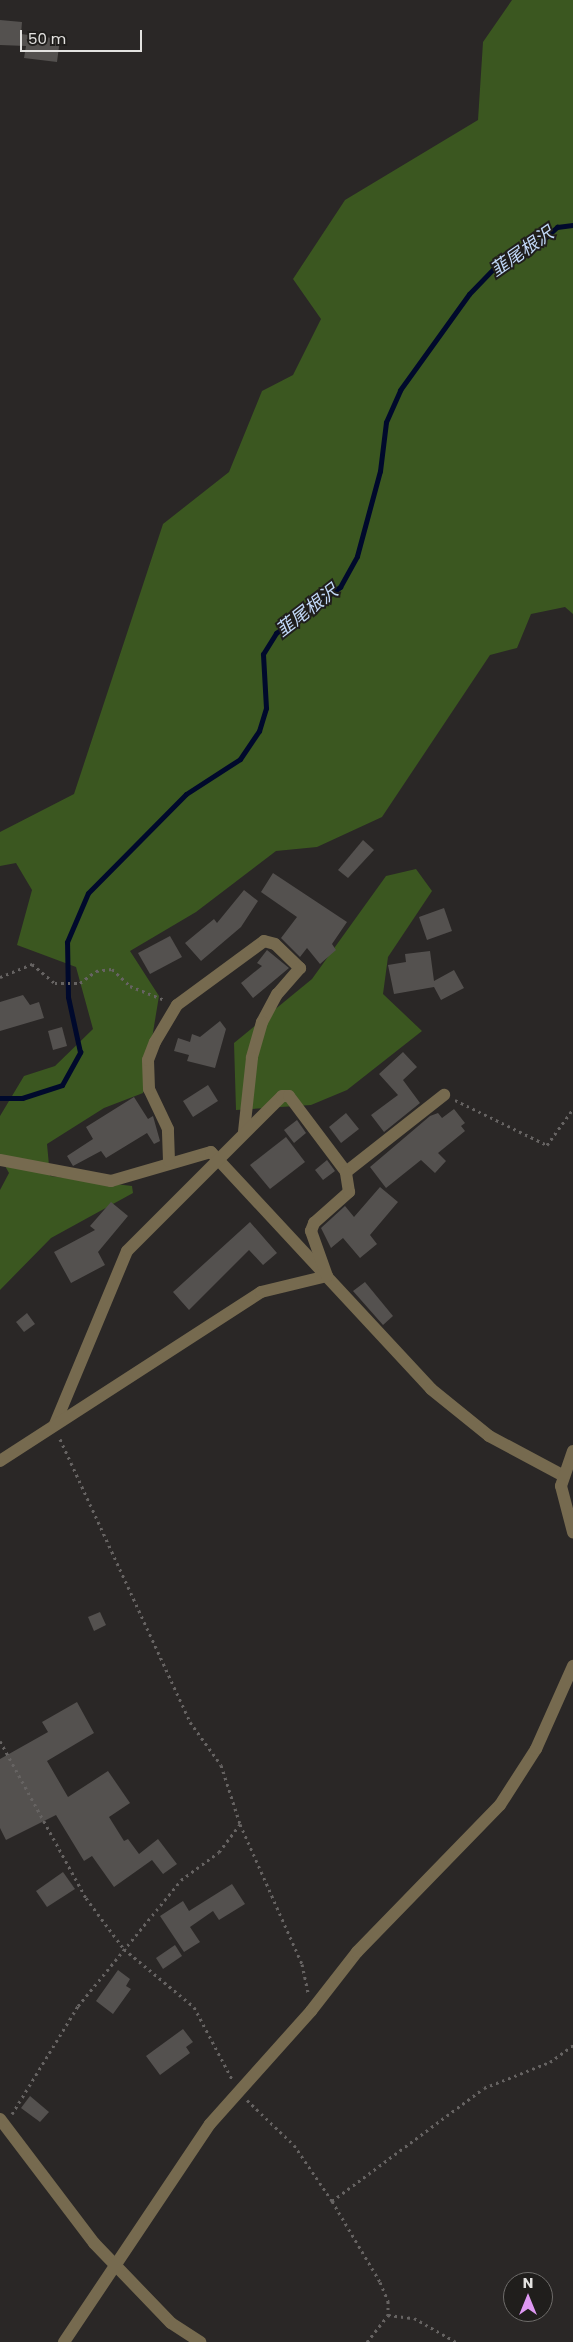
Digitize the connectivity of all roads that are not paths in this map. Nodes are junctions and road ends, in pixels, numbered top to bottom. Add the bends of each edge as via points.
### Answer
1 (444, 1094) road end
2 (244, 1132) junction
3 (218, 1159) junction
4 (0, 1160) edge
5 (169, 1161) junction
6 (346, 1172) junction
7 (327, 1276) junction
8 (55, 1424) junction
9 (573, 1451) edge
10 (0, 1462) edge
11 (562, 1474) junction
12 (573, 1532) edge
13 (573, 1666) edge
14 (2, 2123) edge
15 (118, 2267) junction
16 (64, 2342) edge
17 (200, 2342) edge

1 - 6 street
2 - 3 street
2 - 5 street via 252,1058 262,1022 277,994 298,974 299,964 275,944 264,941 177,1005 166,1017 148,1060 149,1089 168,1129
2 - 6 street via 282,1096 289,1096
3 - 5 street via 211,1152
3 - 7 street via 301,1255
3 - 8 street via 124,1256
4 - 5 street via 111,1181
6 - 7 street via 349,1192 314,1223 311,1231
7 - 8 street via 261,1292
7 - 11 street via 401,1360 464,1419
8 - 10 street
9 - 11 street
11 - 12 street via 563,1500
13 - 15 street via 536,1749 500,1805 357,1952 311,2011 238,2090 210,2124
14 - 15 street
15 - 16 street
15 - 17 street via 171,2323

